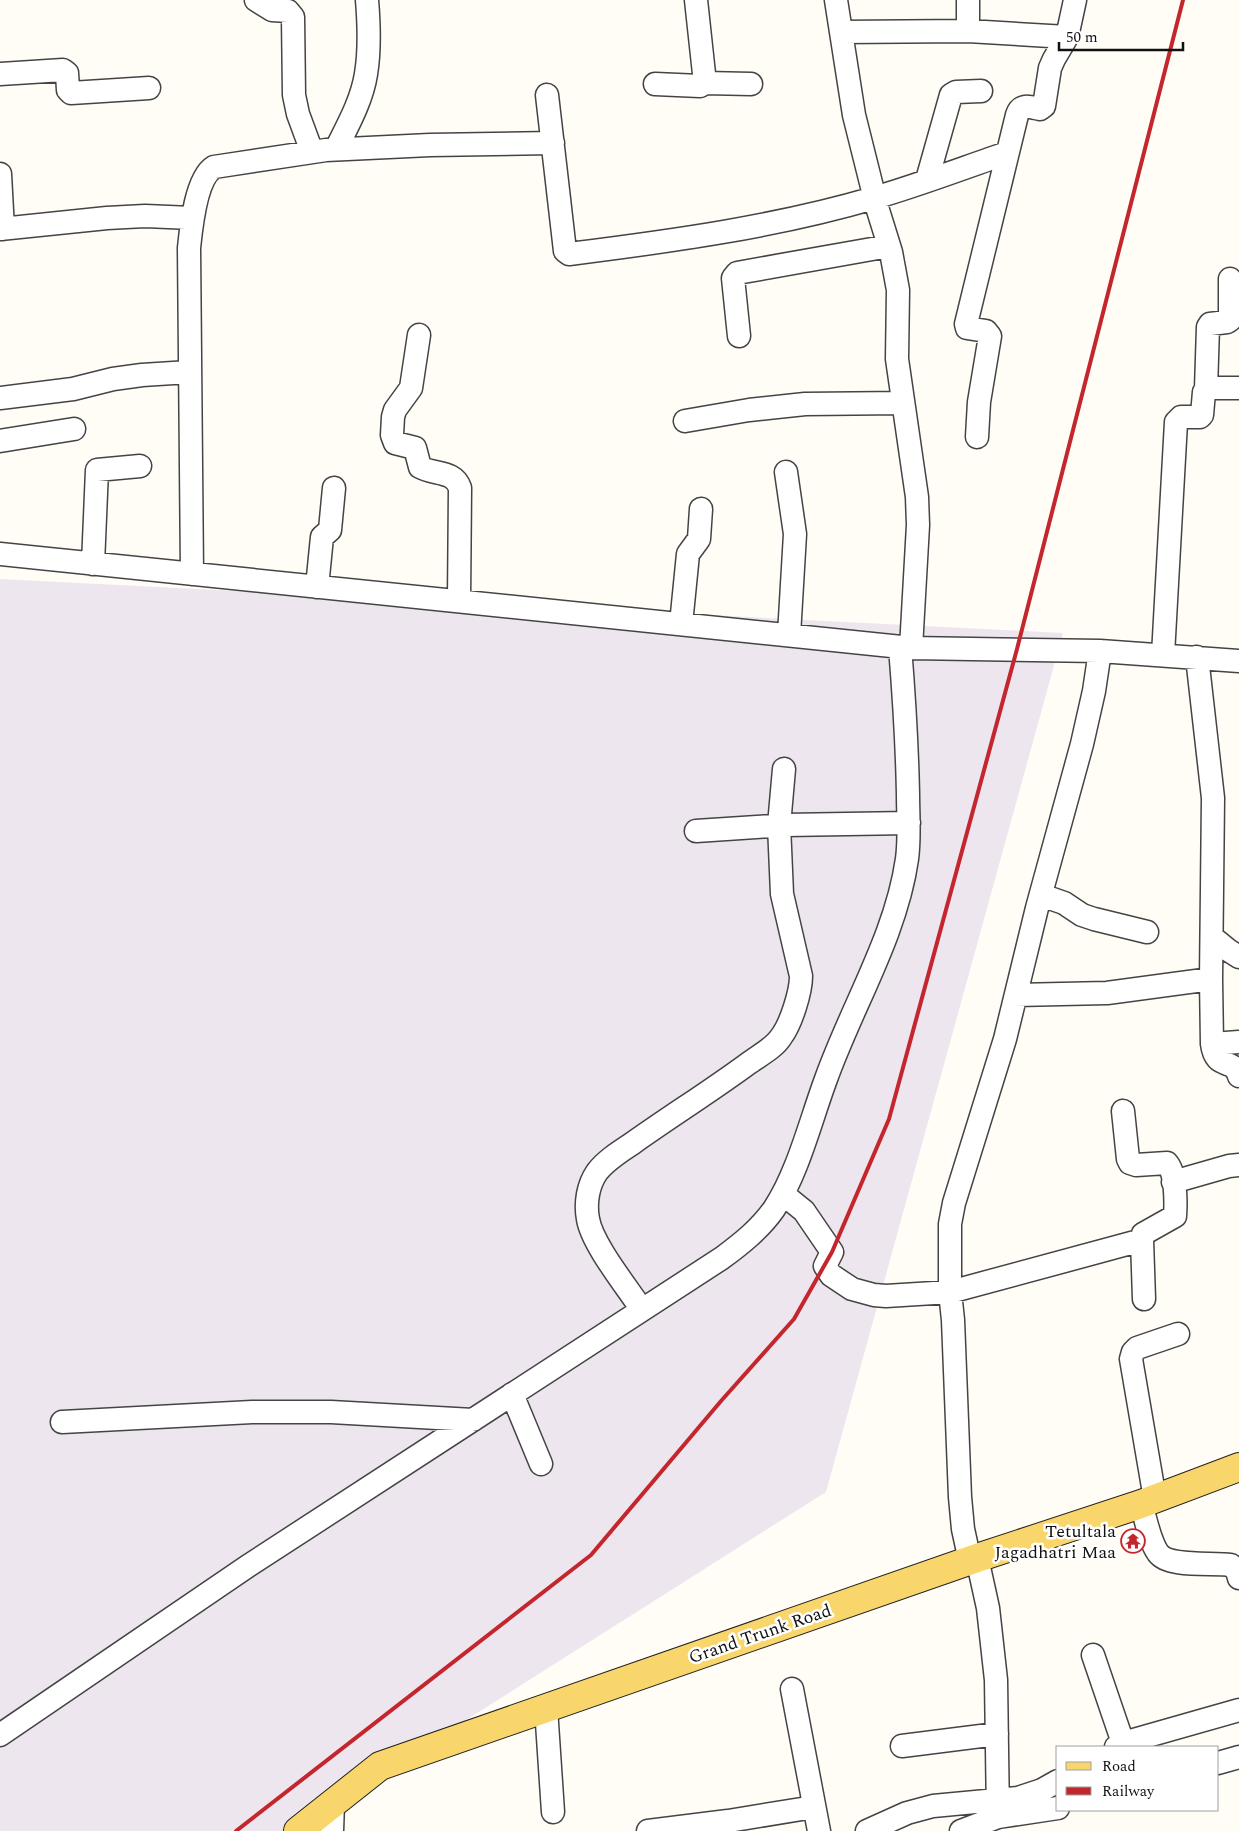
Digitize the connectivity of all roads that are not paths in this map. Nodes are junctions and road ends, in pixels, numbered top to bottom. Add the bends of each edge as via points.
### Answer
1 (256, 0) edge
2 (367, 0) edge
3 (696, 0) edge
4 (836, 0) edge
5 (968, 0) edge
6 (1075, 0) edge
7 (968, 31) junction
8 (841, 32) junction
9 (1067, 37) junction
10 (0, 74) edge
11 (705, 83) junction
12 (655, 84) dead end
13 (751, 84) dead end
14 (149, 88) dead end
15 (981, 91) dead end
16 (547, 95) dead end
17 (553, 142) junction
18 (336, 149) junction
19 (312, 152) junction
20 (1007, 153) junction
21 (0, 174) edge
22 (927, 180) junction
23 (875, 198) junction
24 (192, 218) junction
25 (1, 229) edge
26 (889, 246) junction
27 (1230, 279) dead end
28 (419, 335) dead end
29 (739, 336) dead end
30 (190, 372) junction
31 (1239, 388) edge
32 (1206, 390) junction
33 (0, 398) edge
34 (903, 403) junction
35 (685, 421) dead end
36 (74, 430) dead end
37 (977, 437) dead end
38 (0, 441) edge
39 (140, 466) dead end
40 (786, 472) dead end
41 (334, 488) dead end
42 (701, 509) dead end
43 (0, 554) edge
44 (93, 564) junction
45 (192, 574) junction
46 (317, 587) junction
47 (458, 601) junction
48 (681, 624) junction
49 (789, 635) junction
50 (905, 647) junction
51 (1100, 651) junction
52 (1163, 655) junction
53 (1197, 658) junction
54 (1239, 661) edge
55 (784, 769) dead end
56 (909, 823) junction
57 (779, 825) junction
58 (696, 831) dead end
59 (1041, 895) junction
60 (1147, 932) dead end
61 (1212, 937) junction
62 (1239, 957) edge
63 (1210, 979) junction
64 (1016, 995) junction
65 (1239, 1042) edge
66 (1212, 1044) junction
67 (1239, 1076) edge
68 (1123, 1111) dead end
69 (1239, 1165) edge
70 (1174, 1182) junction
71 (782, 1194) junction
72 (1142, 1240) junction
73 (950, 1292) junction
74 (1144, 1299) dead end
75 (642, 1310) junction
76 (1178, 1334) dead end
77 (512, 1394) junction
78 (473, 1420) junction
79 (62, 1422) dead end
80 (541, 1464) dead end
81 (1239, 1467) edge
82 (1148, 1502) junction
83 (974, 1560) junction
84 (1239, 1578) edge
85 (1093, 1655) dead end
86 (792, 1689) dead end
87 (546, 1708) junction
88 (1239, 1710) edge
89 (997, 1734) junction
90 (0, 1735) edge
91 (1120, 1745) edge
92 (902, 1746) dead end
93 (1239, 1757) edge
94 (1219, 1763) edge
95 (1056, 1782) edge
96 (333, 1803) junction
97 (814, 1807) junction
98 (998, 1808) junction
99 (1056, 1808) edge
100 (553, 1812) dead end
101 (298, 1831) edge
102 (332, 1831) edge
103 (648, 1831) edge
104 (819, 1831) edge
105 (867, 1831) edge
106 (961, 1831) edge

1 - 19 street via 272,10 293,16 294,95
2 - 18 street via 366,73 361,93
3 - 11 street
4 - 8 street
5 - 7 street
6 - 9 street
7 - 8 street
7 - 9 street
8 - 23 street via 854,115
9 - 20 street via 1052,63 1043,108 1020,108
10 - 14 street via 63,70 67,73 68,90 72,93
11 - 12 street via 700,86
11 - 13 street
15 - 22 street via 951,95
16 - 17 street
17 - 18 street
17 - 23 street via 565,250 569,254 748,228
18 - 19 street
19 - 24 street via 214,167 204,180
20 - 22 street
20 - 37 street via 966,324 967,328 986,331 990,336
21 - 25 street
22 - 23 street
23 - 26 street
24 - 25 street via 107,218
24 - 30 street via 189,248
26 - 29 street via 737,273 733,278
26 - 34 street via 898,290 897,359
27 - 32 street via 1230,320 1208,327
28 - 47 street via 411,388 395,410 392,435 395,443 414,448 420,467 452,476 458,482
30 - 33 street via 142,375 74,389
30 - 45 street
31 - 32 street
32 - 52 street via 1202,415 1181,417 1176,422
34 - 35 street via 805,404
34 - 50 street via 918,525
36 - 38 street
39 - 44 street via 97,470
40 - 49 street via 795,534
41 - 46 street via 330,530 322,537
42 - 48 street via 699,539 688,554
43 - 44 street
44 - 45 street
45 - 46 street
46 - 47 street
47 - 48 street
48 - 49 street
49 - 50 street
50 - 51 street
50 - 56 street
51 - 52 street
51 - 59 street via 1082,744
52 - 53 street
53 - 54 street
53 - 61 street via 1213,798
55 - 57 street
56 - 57 street
56 - 71 street via 907,858 888,929
57 - 58 street
57 - 75 street via 782,894 801,976 786,1030 776,1043 740,1070 610,1159 592,1181 586,1202 594,1238
59 - 60 street via 1064,903 1094,920
59 - 64 street
61 - 62 street
61 - 63 street
63 - 64 street via 1108,993
63 - 66 street
64 - 73 street via 954,1203 950,1224
65 - 66 street
66 - 67 street via 1218,1060 1232,1066
68 - 70 street via 1130,1163 1167,1163
69 - 70 street
70 - 72 street via 1175,1216 1143,1234
71 - 73 street via 804,1211 832,1252 825,1266 831,1275 852,1289 886,1296
71 - 75 street via 747,1240
72 - 73 street
72 - 74 street
73 - 83 street via 960,1497 963,1529
75 - 77 street
76 - 82 street via 1132,1352
77 - 78 street
77 - 80 street
78 - 79 street via 331,1412 252,1412
78 - 90 street via 240,1572
81 - 82 main road, Grand Trunk Road
82 - 83 main road, Grand Trunk Road
82 - 84 street via 1154,1544 1159,1554 1175,1562 1231,1566
83 - 87 main road, Grand Trunk Road
83 - 89 street via 988,1608 996,1680
85 - 91 street
86 - 97 street
87 - 96 main road, Grand Trunk Road via 380,1766
87 - 100 street
88 - 91 street
89 - 92 street
89 - 98 street
93 - 94 street
95 - 98 street
96 - 101 main road, Grand Trunk Road
96 - 102 street
97 - 103 street
97 - 104 street
98 - 99 street
98 - 105 street via 932,1806
98 - 106 street

